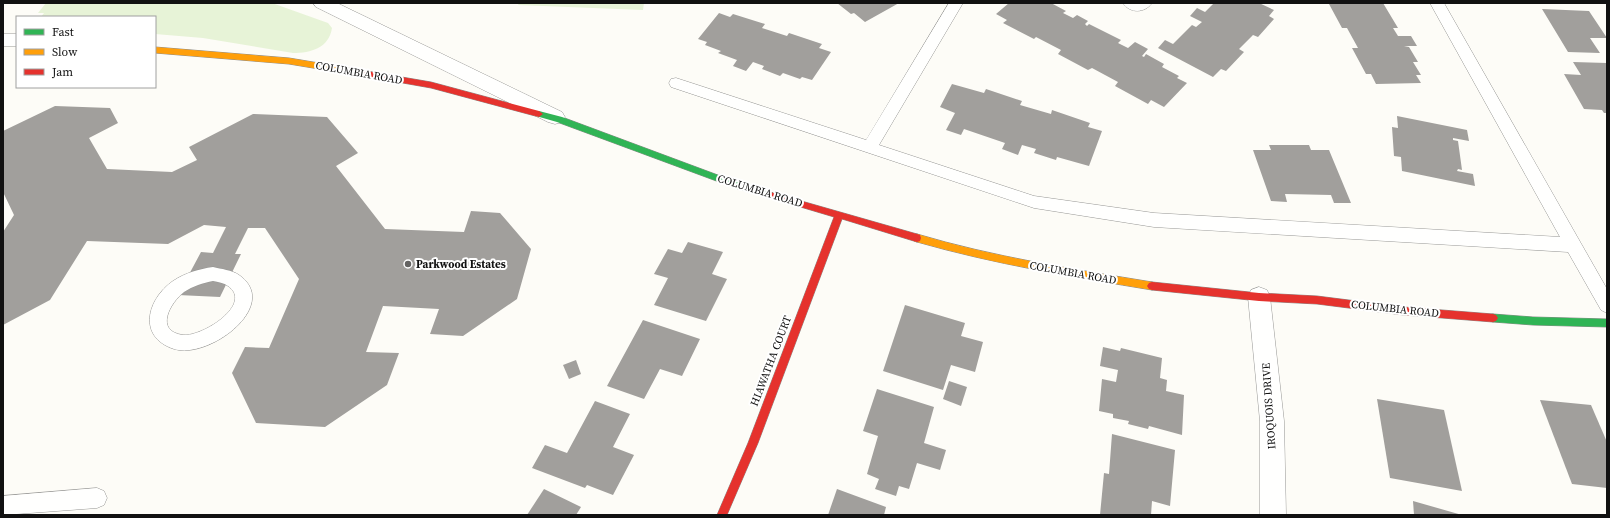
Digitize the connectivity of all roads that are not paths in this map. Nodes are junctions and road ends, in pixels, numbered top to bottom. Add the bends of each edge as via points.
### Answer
1 (322, 3) edge
2 (956, 3) edge
3 (1130, 3) edge
4 (1144, 3) edge
5 (1437, 3) edge
6 (3, 40) edge
7 (16, 40) edge
8 (156, 50) edge
9 (676, 83) dead end
10 (559, 119) junction
11 (870, 147) junction
12 (839, 215) junction
13 (1573, 245) junction
14 (1259, 297) junction
15 (243, 303) joint
16 (1607, 305) edge
17 (1607, 323) edge
18 (96, 498) dead end
19 (3, 506) edge
20 (722, 515) edge
21 (1273, 515) edge

1 - 10 street, COLUMBIA ROAD
2 - 11 lane
3 - 4 lane via 1140,8
5 - 13 lane
6 - 7 street
8 - 10 street, COLUMBIA ROAD via 289,61 345,70 431,85
9 - 11 lane
10 - 12 street, COLUMBIA ROAD via 741,187
11 - 13 lane via 1034,202 1154,220
12 - 14 street, COLUMBIA ROAD via 955,248 1048,269 1145,285
12 - 20 street, HIAWATHA COURT
13 - 16 lane
14 - 17 street, COLUMBIA ROAD via 1317,300 1404,311 1533,321
14 - 21 street, IROQUOIS DRIVE via 1272,421
15 - 15 lane via 243,291 237,281 213,274 182,284 169,295 160,308 157,320 160,331 167,339 178,343 194,343 225,328 237,316
18 - 19 lane

